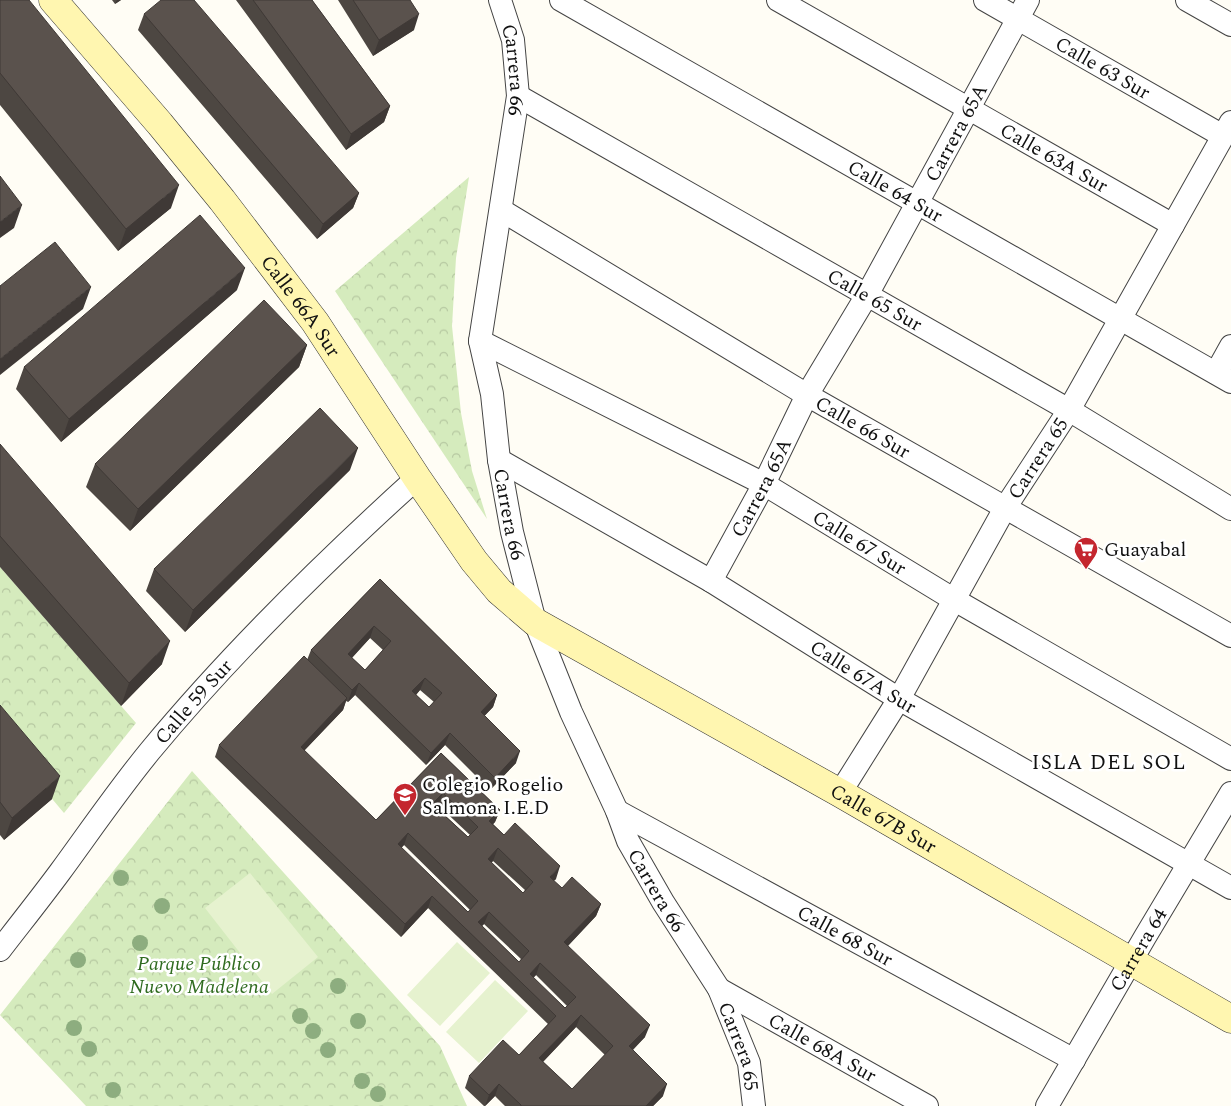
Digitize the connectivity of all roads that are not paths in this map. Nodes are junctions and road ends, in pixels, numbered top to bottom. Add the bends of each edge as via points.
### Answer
1 (53, 0) edge
2 (500, 0) edge
3 (561, 0) edge
4 (778, 0) edge
5 (984, 0) edge
6 (1187, 0) edge
7 (1023, 9) edge
8 (1231, 25) edge
9 (518, 96) junction
10 (969, 109) junction
11 (1227, 129) edge
12 (917, 203) junction
13 (501, 210) junction
14 (1173, 225) junction
15 (867, 295) junction
16 (1120, 318) junction
17 (480, 341) junction
18 (1231, 346) edge
19 (1223, 377) edge
20 (807, 395) junction
21 (1069, 410) junction
22 (499, 460) junction
23 (417, 478) junction
24 (764, 484) junction
25 (1005, 508) junction
26 (1231, 509) edge
27 (711, 581) junction
28 (954, 599) junction
29 (535, 622) junction
30 (1231, 636) edge
31 (898, 699) junction
32 (1231, 760) edge
33 (840, 793) junction
34 (1231, 793) edge
35 (617, 811) junction
36 (1188, 863) junction
37 (1231, 888) edge
38 (0, 950) edge
39 (1131, 962) junction
40 (719, 989) junction
41 (1231, 1019) edge
42 (1074, 1060) junction
43 (754, 1106) edge
44 (927, 1106) edge
45 (1048, 1106) edge

1 - 23 street, Calle 66A Sur via 222,200 314,322
2 - 9 street, Carrera 66 via 513,40
3 - 12 street, Calle 64 Sur
4 - 10 street, Calle 63A Sur
5 - 7 street, Calle 63 Sur
6 - 8 street
7 - 10 street, Carrera 65A
7 - 11 street, Calle 63 Sur
9 - 13 street, Carrera 66
9 - 15 street, Calle 65 Sur
10 - 12 street, Carrera 65A
10 - 14 street, Calle 63A Sur
11 - 14 street, Carrera 65
12 - 15 street, Carrera 65A
12 - 16 street, Calle 64 Sur
13 - 17 street, Carrera 66
13 - 20 street, Calle 66 Sur
14 - 16 street, Carrera 65
15 - 20 street, Carrera 65A
15 - 21 street, Calle 65 Sur
16 - 19 street, Calle 64 Sur
16 - 21 street, Carrera 65
17 - 22 street, Carrera 66 via 492,394
17 - 24 street, Calle 67 Sur
18 - 19 street
20 - 24 street, Carrera 65A
20 - 25 street, Calle 66 Sur
21 - 25 street, Carrera 65
21 - 26 street, Calle 65 Sur
22 - 27 street, Calle 67A Sur
22 - 29 street, Carrera 66 via 512,532
23 - 29 street, Calle 66A Sur via 486,576
23 - 38 street, Calle 59 Sur via 284,604 202,691 115,794
24 - 27 street, Carrera 65A
24 - 28 street, Calle 67 Sur
25 - 28 street, Carrera 65
25 - 30 street, Calle 66 Sur
27 - 31 street, Calle 67A Sur
28 - 31 street, Carrera 65
28 - 32 street, Calle 67 Sur
29 - 33 street, Calle 67B Sur
29 - 35 street, Carrera 66 via 570,712
31 - 33 street, Carrera 65
31 - 36 street, Calle 67A Sur
33 - 39 street, Calle 67B Sur
34 - 36 street, Carrera 64
35 - 40 street, Carrera 66 via 628,841
35 - 42 street, Calle 68 Sur
36 - 37 street, Calle 67A Sur
36 - 39 street, Carrera 64
39 - 41 street, Calle 67B Sur
39 - 42 street, Carrera 64
40 - 43 street, Carrera 65 via 749,1063
40 - 44 street, Calle 68A Sur
42 - 45 street, Carrera 64

